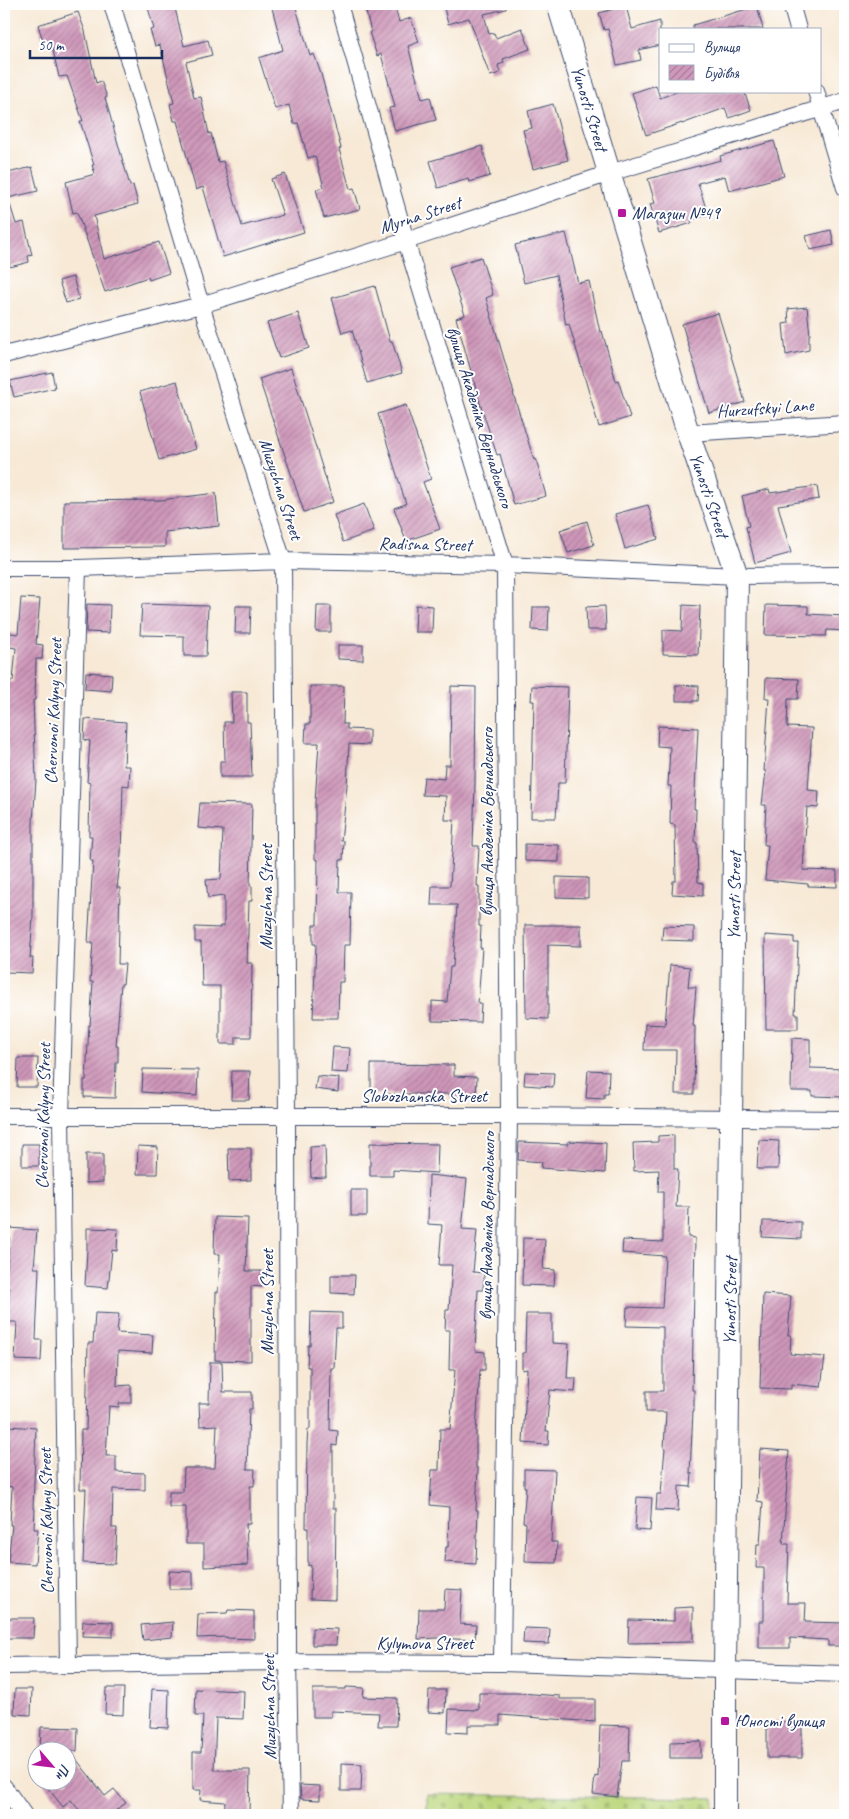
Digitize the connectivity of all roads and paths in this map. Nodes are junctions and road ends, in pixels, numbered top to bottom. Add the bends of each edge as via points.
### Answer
1 (112, 4) edge
2 (339, 4) edge
3 (558, 4) edge
4 (791, 4) edge
5 (798, 28) edge
6 (816, 92) edge
7 (845, 101) edge
8 (821, 109) junction
9 (610, 173) junction
10 (845, 188) edge
11 (406, 241) junction
12 (201, 305) junction
13 (4, 355) edge
14 (845, 423) edge
15 (688, 433) junction
16 (283, 561) junction
17 (505, 565) junction
18 (4, 568) edge
19 (78, 568) junction
20 (845, 575) edge
21 (737, 576) junction
22 (4, 1116) edge
23 (61, 1116) junction
24 (509, 1116) junction
25 (287, 1117) junction
26 (732, 1117) junction
27 (845, 1119) edge
28 (288, 1662) junction
29 (502, 1663) junction
30 (68, 1665) junction
31 (4, 1666) edge
32 (725, 1671) junction
33 (845, 1674) edge
34 (4, 1787) edge
35 (24, 1815) edge
36 (291, 1815) edge
37 (725, 1815) edge

1 - 12 street, Muzychna Street
2 - 11 street, вулиця Академіка Вернадського
3 - 9 street, Yunosti Street
4 - 5 street
6 - 8 street
7 - 8 street, Myrna Street
8 - 9 street, Myrna Street
8 - 10 street
9 - 11 street, Myrna Street
9 - 15 street, Yunosti Street
11 - 12 street, Myrna Street
11 - 17 street, вулиця Академіка Вернадського
12 - 13 street, Myrna Street
12 - 16 street, Muzychna Street
14 - 15 street, Hurzufskyi Lane
15 - 21 street, Yunosti Street
16 - 17 street, Radisna Street
16 - 19 street, Radisna Street
16 - 25 street, Muzychna Street
17 - 21 street, Radisna Street
17 - 24 street, вулиця Академіка Вернадського
18 - 19 street, Radisna Street
19 - 23 street, Chervonoi Kalyny Street
20 - 21 street, Radisna Street
21 - 26 street, Yunosti Street
22 - 23 street, Slobozhanska Street
23 - 25 street, Slobozhanska Street
23 - 30 street, Chervonoi Kalyny Street
24 - 25 street, Slobozhanska Street
24 - 26 street, Slobozhanska Street
24 - 29 street, вулиця Академіка Вернадського
25 - 28 street, Muzychna Street
26 - 27 street, Slobozhanska Street
26 - 32 street, Yunosti Street
28 - 29 street, Kylymova Street
28 - 30 street, Kylymova Street
28 - 36 street, Muzychna Street
29 - 32 street, Kylymova Street
30 - 31 street, Kylymova Street
32 - 33 street, Kylymova Street
32 - 37 street, Yunosti Street
34 - 35 street

